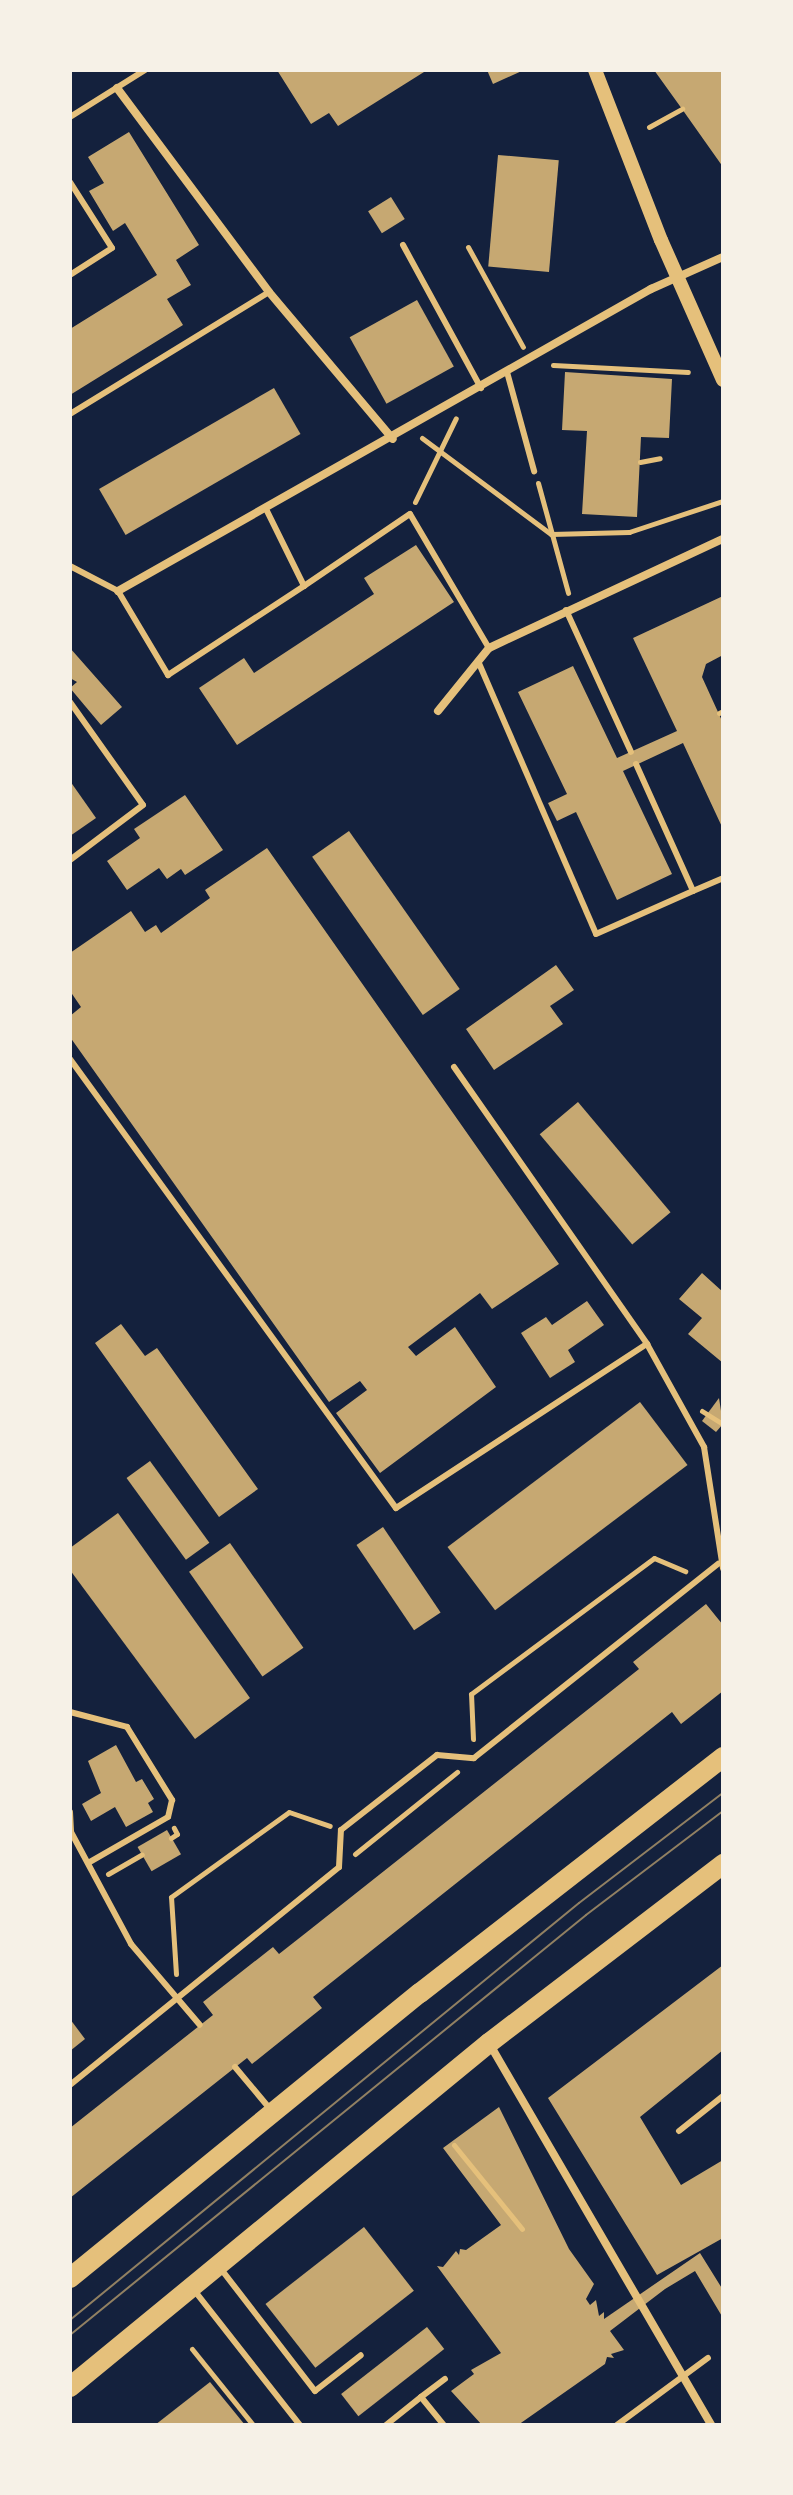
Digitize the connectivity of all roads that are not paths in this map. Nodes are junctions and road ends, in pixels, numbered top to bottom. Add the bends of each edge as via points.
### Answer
1 (145, 70) edge
2 (595, 70) edge
3 (117, 88) junction
4 (70, 117) edge
5 (70, 182) edge
6 (403, 245) dead end
7 (723, 257) edge
8 (70, 275) edge
9 (678, 279) junction
10 (269, 292) junction
11 (507, 372) junction
12 (723, 380) edge
13 (481, 388) junction
14 (70, 414) edge
15 (393, 439) junction
16 (534, 471) road end
17 (266, 509) junction
18 (723, 539) edge
19 (70, 566) edge
20 (304, 586) junction
21 (118, 591) junction
22 (566, 610) junction
23 (489, 648) junction
24 (478, 661) junction
25 (70, 702) edge
26 (438, 711) dead end
27 (631, 752) dead end
28 (636, 764) dead end
29 (70, 860) edge
30 (723, 878) edge
31 (693, 891) junction
32 (70, 1059) edge
33 (454, 1067) dead end
34 (647, 1344) junction
35 (721, 1567) edge
36 (70, 1712) edge
37 (723, 1757) edge
38 (70, 1812) edge
39 (88, 1863) junction
40 (723, 1864) edge
41 (177, 1999) junction
42 (200, 2025) dead end
43 (489, 2043) junction
44 (235, 2067) dead end
45 (70, 2085) edge
46 (723, 2096) edge
47 (275, 2115) junction
48 (679, 2131) dead end
49 (219, 2267) junction
50 (70, 2278) edge
51 (193, 2288) junction
52 (361, 2355) dead end
53 (708, 2358) dead end
54 (682, 2375) junction
55 (445, 2379) dead end
56 (70, 2387) edge
57 (421, 2397) junction
58 (300, 2425) edge
59 (386, 2425) edge
60 (444, 2425) edge
61 (617, 2425) edge
62 (711, 2425) edge

1 - 3 lane
2 - 9 street
3 - 4 lane
3 - 10 street
5 - 8 lane via 112,248
6 - 13 lane
7 - 9 street
9 - 11 street via 651,289
9 - 12 street
10 - 14 lane
10 - 15 street
11 - 13 street
11 - 16 lane
13 - 15 street
15 - 17 street
17 - 20 lane
17 - 21 street
18 - 22 street
19 - 21 lane
20 - 21 lane via 168,675
20 - 23 lane via 410,514
22 - 23 street
22 - 27 lane
23 - 24 street
24 - 26 street
24 - 31 lane via 596,934
25 - 29 lane via 143,805
28 - 31 lane
30 - 31 lane
32 - 34 lane via 396,1508
33 - 34 lane
34 - 35 lane via 704,1447
35 - 41 lane via 474,1758 437,1755 341,1830 339,1867
36 - 39 lane via 127,1727 172,1800 168,1817
37 - 47 main road via 420,1993
38 - 39 lane via 71,1832
39 - 41 lane via 131,1944
40 - 43 main road
41 - 42 lane
41 - 45 lane
43 - 49 main road
43 - 54 street
44 - 47 lane
46 - 48 lane
47 - 50 main road
49 - 51 main road
49 - 52 lane via 315,2391
51 - 56 main road
51 - 58 lane
53 - 54 lane
54 - 61 lane
54 - 62 street
55 - 57 lane
57 - 59 lane
57 - 60 lane

